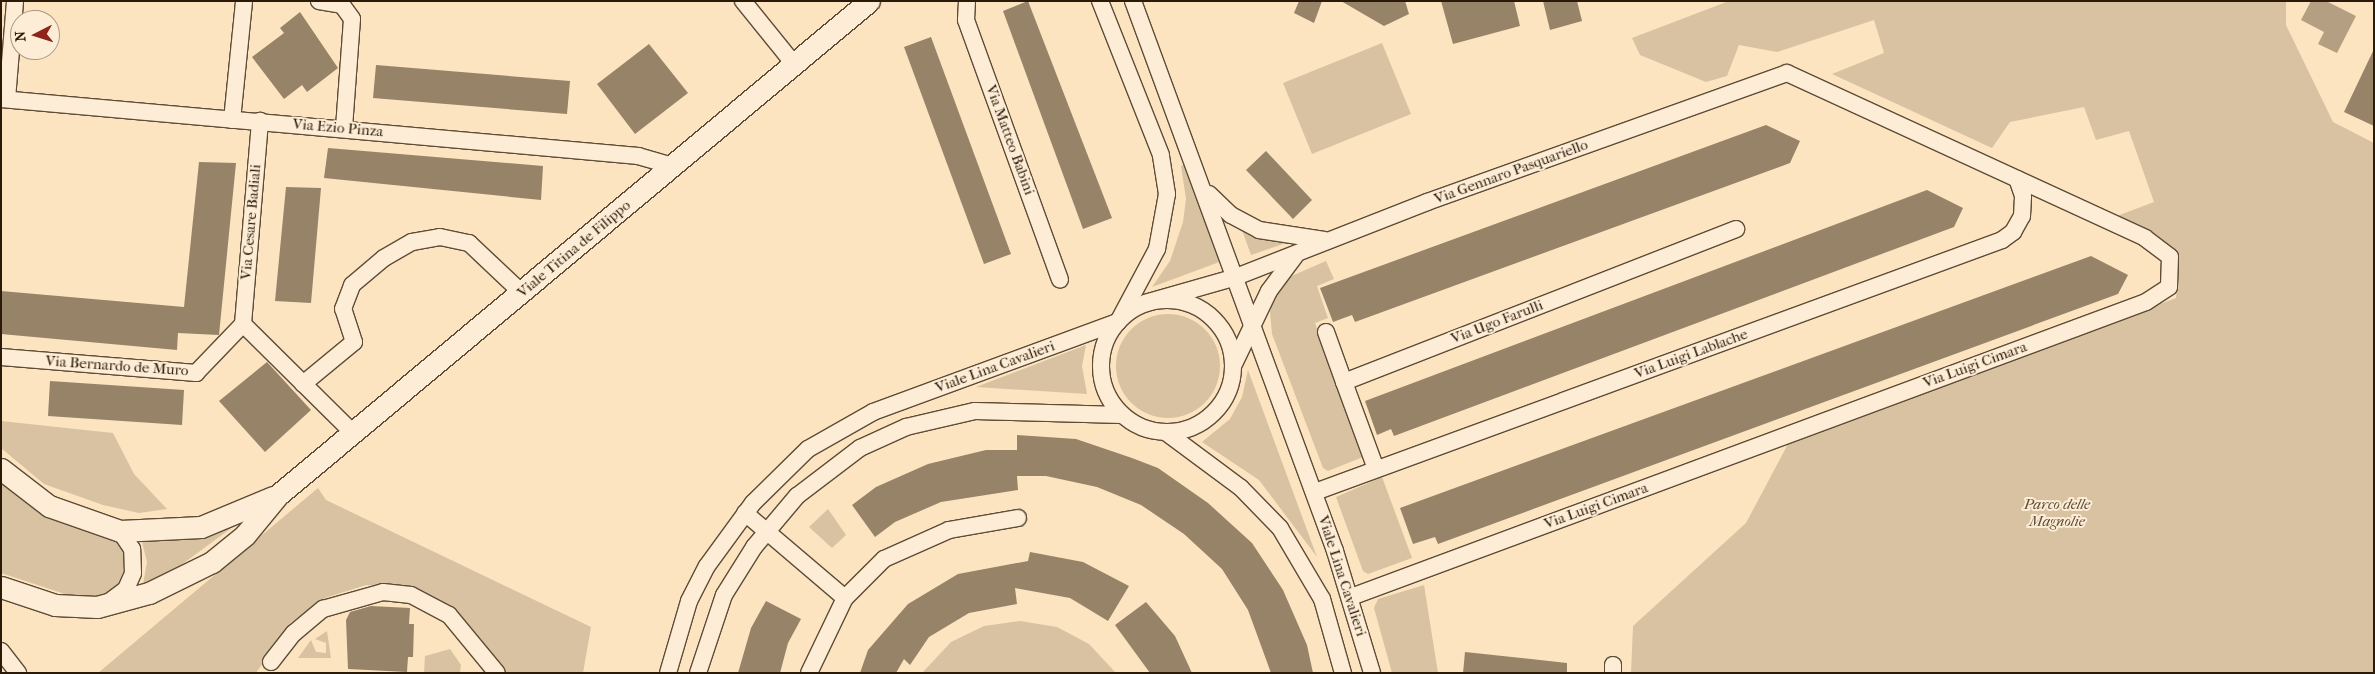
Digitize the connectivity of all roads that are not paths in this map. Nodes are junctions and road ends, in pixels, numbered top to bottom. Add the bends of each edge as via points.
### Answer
1 (15, 1) edge
2 (244, 1) edge
3 (319, 1) edge
4 (743, 1) edge
5 (869, 1) edge
6 (966, 1) edge
7 (1100, 1) edge
8 (1133, 1) edge
9 (794, 64) junction
10 (1787, 73) joint
11 (4, 99) edge
12 (232, 120) junction
13 (260, 121) junction
14 (344, 129) junction
15 (673, 166) junction
16 (2017, 179) junction
17 (1204, 188) junction
18 (1736, 229) dead end
19 (1329, 240) junction
20 (1300, 252) junction
21 (1236, 277) junction
22 (1060, 279) dead end
23 (522, 293) junction
24 (1145, 303) junction
25 (1118, 322) junction
26 (1254, 322) junction
27 (243, 324) junction
28 (1326, 332) dead end
29 (1, 357) edge
30 (1234, 364) junction
31 (1344, 382) junction
32 (303, 384) junction
33 (1122, 415) junction
34 (1167, 433) junction
35 (354, 434) junction
36 (1, 468) edge
37 (1376, 469) junction
38 (1315, 492) junction
39 (278, 495) junction
40 (745, 513) junction
41 (1018, 518) dead end
42 (120, 531) junction
43 (766, 531) junction
44 (1, 587) edge
45 (1351, 597) junction
46 (846, 598) junction
47 (97, 607) junction
48 (1, 651) edge
49 (271, 662) dead end
50 (12, 670) edge
51 (497, 673) edge
52 (668, 673) edge
53 (698, 673) edge
54 (809, 673) edge
55 (1343, 673) edge
56 (1372, 673) edge

1 - 11 street
2 - 12 street
3 - 14 street via 342,6 352,19
4 - 9 street
5 - 9 street, Viale Titina de Filippo
6 - 22 street, Via Matteo Babini via 966,20
7 - 25 street via 1161,155 1167,185 1161,238
8 - 17 street, Viale Lina Cavalieri
9 - 15 street, Viale Titina de Filippo
10 - 16 street, Via Luigi Cimara
10 - 19 street, Via Gennaro Pasquariello
11 - 12 street, Via Ezio Pinza
12 - 13 street, Via Ezio Pinza
13 - 14 street, Via Ezio Pinza
13 - 27 street, Via Cesare Badiali
14 - 15 street, Via Ezio Pinza via 638,156
15 - 23 street, Viale Titina de Filippo
16 - 37 street, Via Luigi Lablache via 2023,196 2022,216 2013,232 2002,240
16 - 45 street, Via Luigi Cimara via 2164,250 2172,266 2169,287 2146,302
17 - 19 street via 1231,215 1259,230
17 - 21 street, Viale Lina Cavalieri
18 - 31 street, Via Ugo Farulli
19 - 20 street, Via Gennaro Pasquariello
20 - 21 street, Via Gennaro Pasquariello
20 - 26 street via 1275,280
21 - 24 street, Via Gennaro Pasquariello
21 - 26 street, Viale Lina Cavalieri
23 - 32 street via 469,243 440,237 412,242 384,258 352,285 343,309 354,342
23 - 35 street, Viale Titina de Filippo
24 - 25 street
24 - 30 street via 1176,300 1205,311 1229,340
25 - 33 street via 1105,344 1101,370 1107,394
25 - 40 street, Viale Lina Cavalieri via 847,424 804,453
26 - 30 street
26 - 38 street, Viale Lina Cavalieri
27 - 29 street, Via Bernardo de Muro via 196,373
27 - 32 street
28 - 31 street
30 - 34 street via 1229,390 1215,413 1193,428
31 - 37 street
32 - 35 street
33 - 34 street via 1143,428
33 - 43 street, Viale Lina Cavalieri via 975,411 906,427 834,465 797,496
34 - 55 street, Viale Lina Cavalieri via 1241,488 1280,528 1322,599
35 - 39 street, Viale Titina de Filippo
36 - 42 street, Viale Titina de Filippo via 49,506
37 - 38 street, Via Luigi Lablache
38 - 45 street, Viale Lina Cavalieri
39 - 42 street, Viale Titina de Filippo via 201,527
39 - 47 street, Viale Titina de Filippo via 244,535 206,566 149,593
40 - 43 street
40 - 52 street, Viale Lina Cavalieri via 698,582
41 - 46 street via 949,530 908,546 884,559
42 - 47 street via 132,549 133,573 122,593
43 - 46 street
43 - 53 street, Viale Lina Cavalieri via 724,595
44 - 47 street, Viale Titina de Filippo via 47,603
45 - 56 street, Viale Lina Cavalieri
46 - 54 street
48 - 50 street
49 - 51 street via 294,633 323,609 383,592 411,596 449,615

